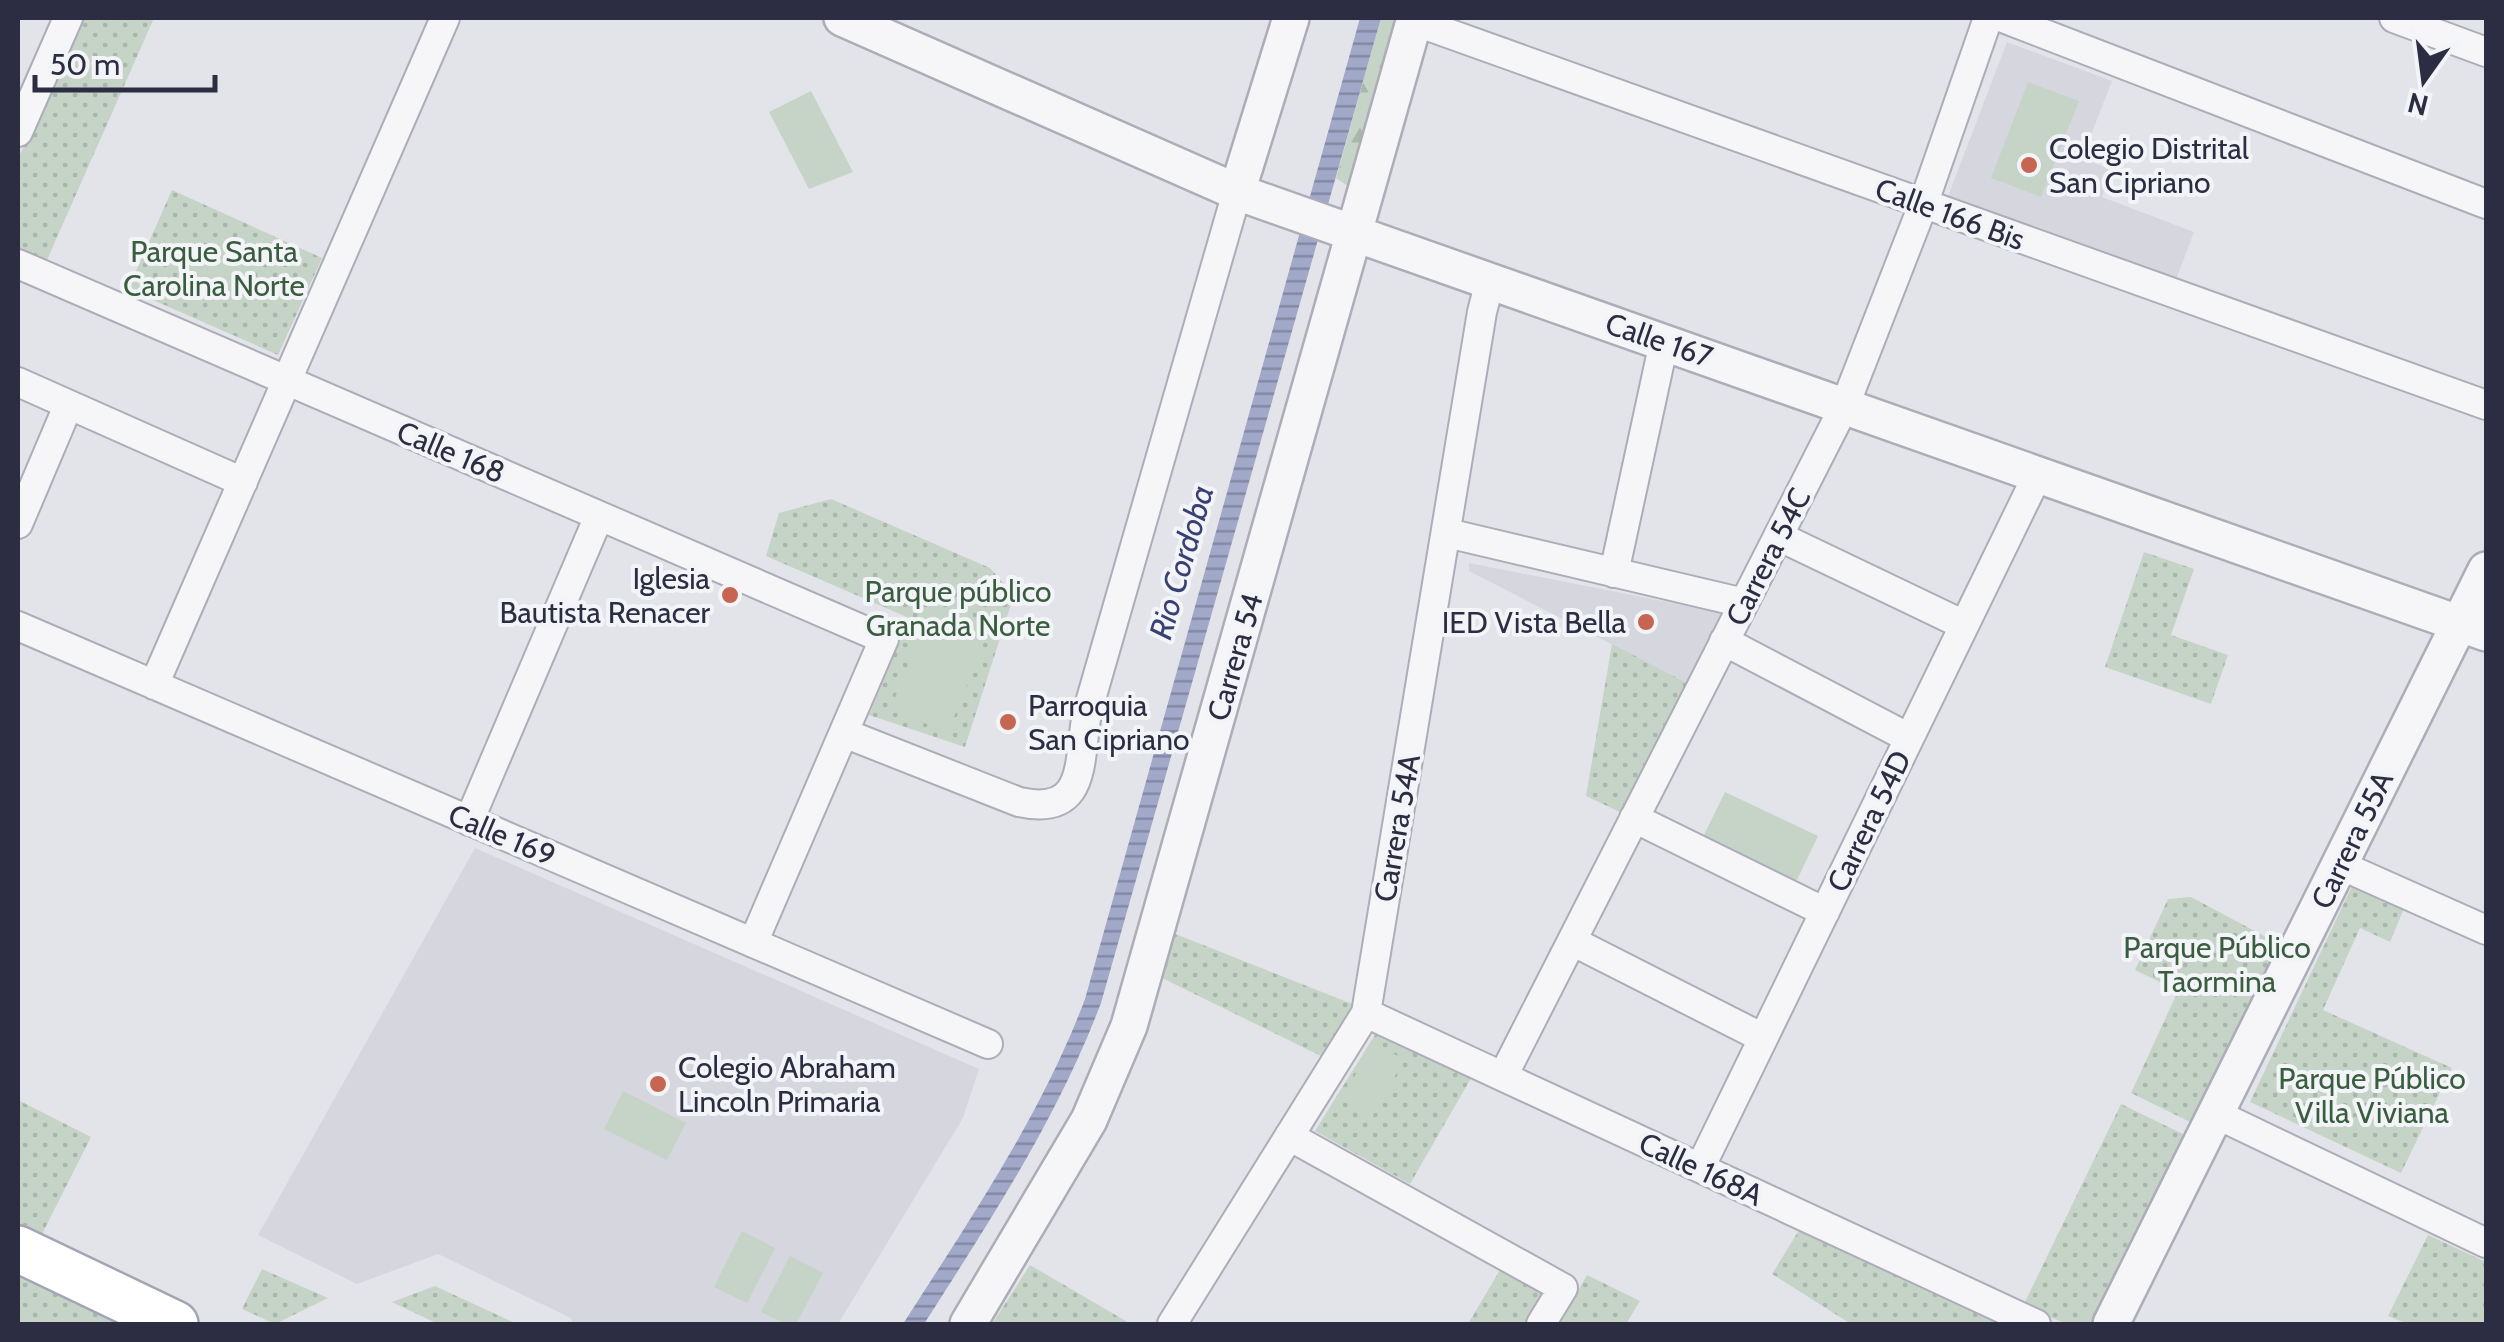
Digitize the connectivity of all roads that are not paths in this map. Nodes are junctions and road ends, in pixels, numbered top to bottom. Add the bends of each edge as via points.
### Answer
1 (68, 18) edge
2 (445, 18) edge
3 (842, 18) edge
4 (1290, 18) edge
5 (1988, 18) edge
6 (2002, 18) edge
7 (2394, 18) edge
8 (1415, 19) edge
9 (2486, 52) edge
10 (29, 76) edge
11 (18, 132) edge
12 (1249, 197) junction
13 (2486, 204) edge
14 (1923, 205) junction
15 (1339, 228) junction
16 (18, 264) edge
17 (1490, 281) junction
18 (1664, 342) junction
19 (287, 381) junction
20 (18, 382) edge
21 (2486, 404) edge
22 (1845, 405) junction
23 (68, 406) junction
24 (2038, 474) junction
25 (242, 482) junction
26 (599, 516) junction
27 (18, 524) edge
28 (1447, 533) junction
29 (1778, 536) junction
30 (2486, 570) edge
31 (1614, 573) junction
32 (1744, 604) junction
33 (1964, 625) junction
34 (18, 626) edge
35 (2473, 628) edge
36 (1724, 641) junction
37 (154, 685) junction
38 (844, 732) junction
39 (1909, 738) junction
40 (1634, 818) junction
41 (469, 820) junction
42 (2340, 865) junction
43 (1824, 912) junction
44 (2486, 930) edge
45 (1572, 941) junction
46 (753, 943) junction
47 (1366, 1013) junction
48 (1764, 1038) junction
49 (988, 1044) dead end
50 (1503, 1076) junction
51 (2216, 1114) junction
52 (1290, 1136) junction
53 (1700, 1168) junction
54 (2486, 1243) edge
55 (18, 1249) edge
56 (175, 1324) edge
57 (968, 1324) edge
58 (1172, 1324) edge
59 (1541, 1324) edge
60 (2036, 1324) edge
61 (2111, 1324) edge

1 - 10 street
2 - 19 street
3 - 12 street, Calle 167
4 - 12 street
5 - 14 street, Carrera 54C
6 - 13 street
7 - 9 street
8 - 14 street, Calle 166 Bis
8 - 15 street, Carrera 54
10 - 11 street
12 - 15 street, Calle 167
12 - 38 street via 1086,714 1072,790 1052,804 1019,802
14 - 21 street, Calle 166 Bis
14 - 22 street, Carrera 54C
15 - 17 street, Calle 167
15 - 57 street, Carrera 54 via 1129,1026 1088,1120
16 - 19 street, Calle 168
17 - 18 street, Calle 167
17 - 28 street, Carrera 54A
18 - 22 street, Calle 167
18 - 31 street
19 - 25 street
19 - 26 street, Calle 168
20 - 23 street
22 - 24 street, Calle 167
22 - 29 street, Carrera 54C
23 - 25 street
23 - 27 street
24 - 33 street, Carrera 54D
24 - 35 street, Calle 167
25 - 37 street
26 - 38 street, Calle 168 via 884,639
26 - 41 street
28 - 31 street
28 - 47 street, Carrera 54A
29 - 32 street, Carrera 54C
29 - 33 street
30 - 35 street, Carrera 55A
31 - 32 street
32 - 36 street, Carrera 54C
33 - 39 street, Carrera 54D
34 - 37 street, Calle 169
35 - 42 street, Carrera 55A
36 - 39 street
36 - 40 street, Carrera 54C
37 - 41 street, Calle 169
38 - 46 street
39 - 43 street, Carrera 54D
40 - 43 street
40 - 45 street, Carrera 54C
41 - 46 street, Calle 169
42 - 44 street
42 - 51 street, Carrera 55A
43 - 48 street, Carrera 54D
45 - 48 street
45 - 50 street, Carrera 54C
46 - 49 street, Calle 169
47 - 50 street, Calle 168A
47 - 52 street, Carrera 54A
48 - 53 street, Carrera 54D
50 - 53 street, Calle 168A
51 - 54 street
51 - 61 street, Carrera 55A
52 - 58 street, Carrera 54A
52 - 59 street via 1563,1288
53 - 60 street, Calle 168A
55 - 56 main road

